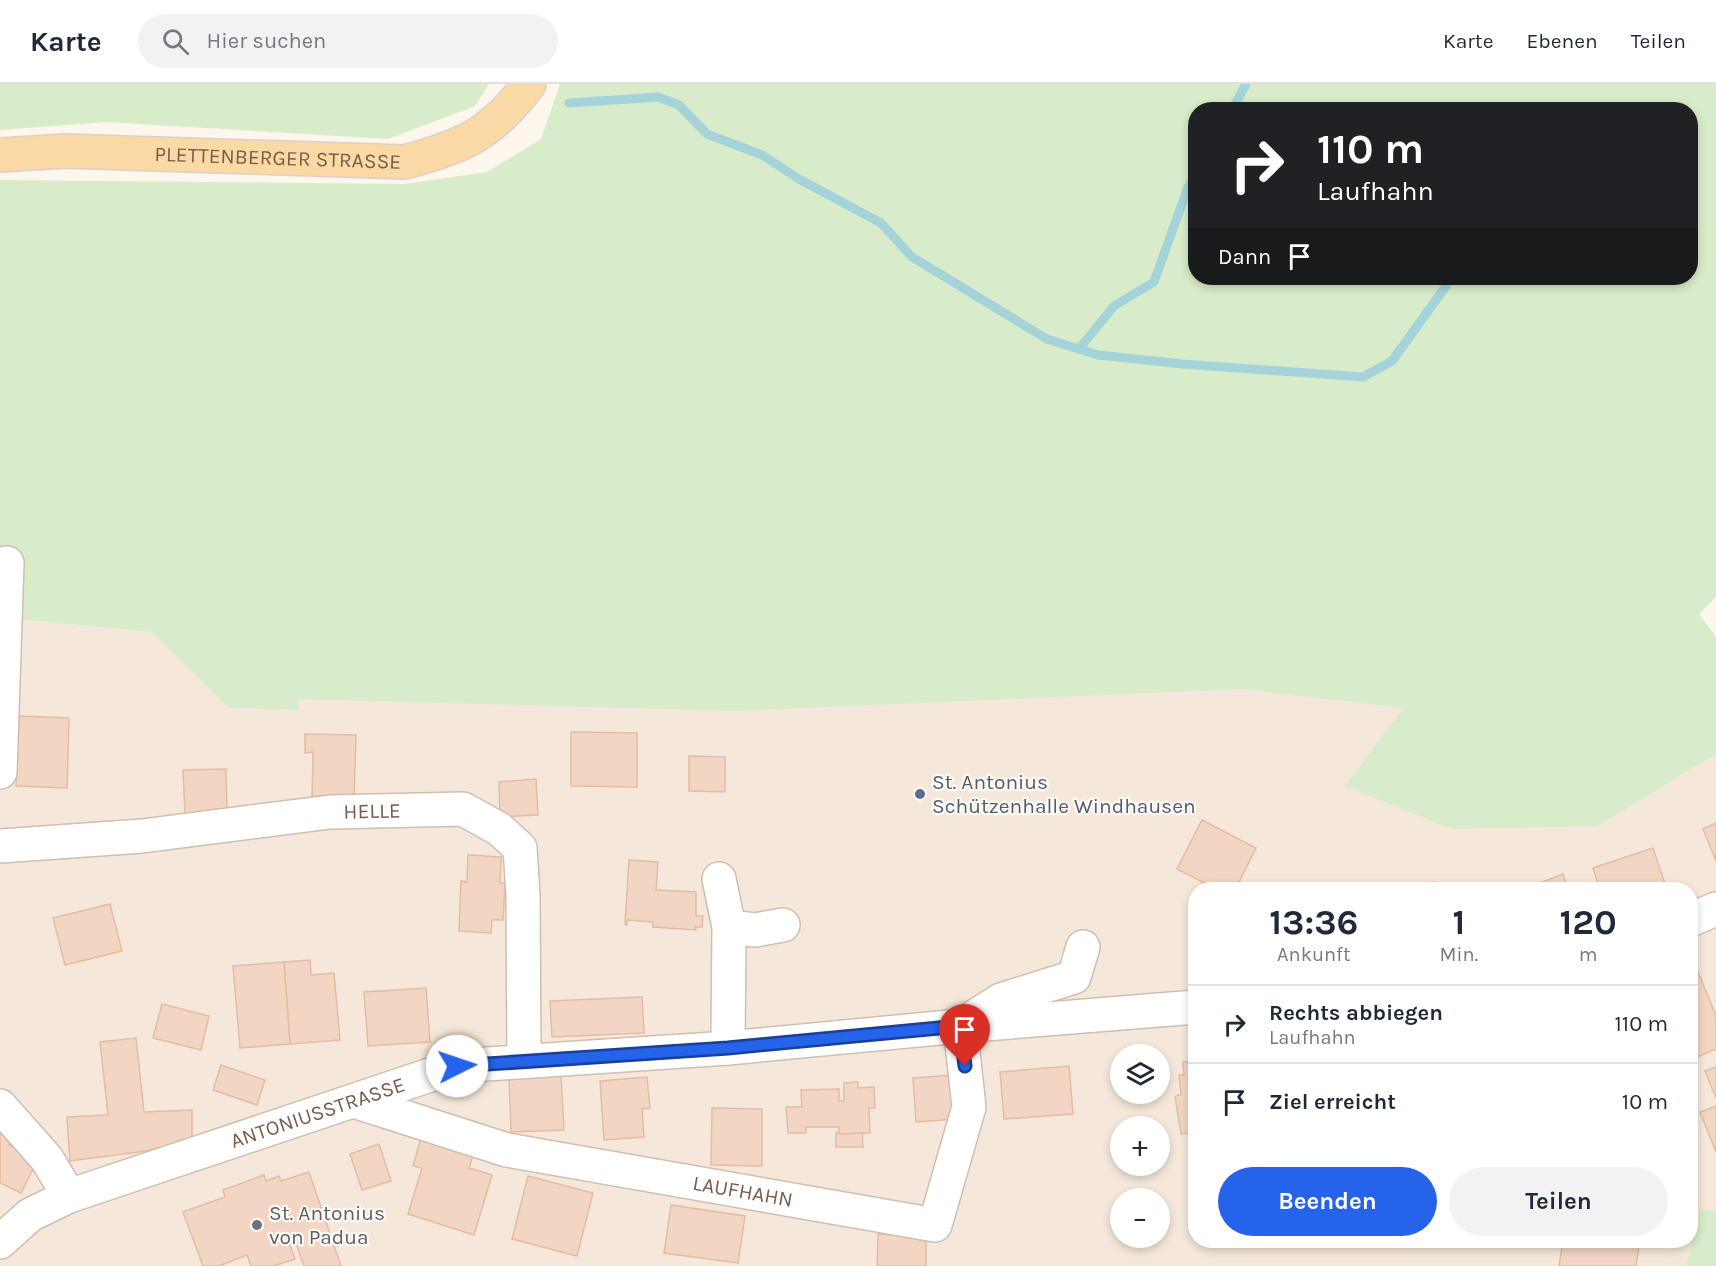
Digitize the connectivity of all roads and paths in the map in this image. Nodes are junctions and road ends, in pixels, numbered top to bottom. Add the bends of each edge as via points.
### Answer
1 (530, 84) edge
2 (0, 155) edge
3 (7, 563) dead end
4 (0, 772) edge
5 (0, 846) edge
6 (719, 879) dead end
7 (1716, 909) edge
8 (1698, 917) edge
9 (783, 925) dead end
10 (729, 927) junction
11 (1083, 947) dead end
12 (1188, 1008) edge
13 (960, 1026) junction
14 (728, 1048) junction
15 (524, 1061) junction
16 (354, 1101) junction
17 (0, 1106) edge
18 (69, 1196) junction
19 (0, 1242) edge

1 - 2 main road, PLETTENBERGER STRASSE via 493,125 471,140 405,162 65,151
3 - 4 street
5 - 15 street, HELLE via 142,836 330,812 463,809 499,829 520,848
6 - 10 street
7 - 8 street
9 - 10 street via 755,930
10 - 14 street
11 - 13 street via 1074,977 1001,1000
12 - 13 street, ANTONIUSSTRASSE
13 - 14 street, ANTONIUSSTRASSE
13 - 16 street, LAUFHAHN via 969,1107 935,1225 507,1150
14 - 15 street, ANTONIUSSTRASSE
15 - 16 street, ANTONIUSSTRASSE via 457,1066
16 - 18 street, ANTONIUSSTRASSE
17 - 18 street via 47,1159
18 - 19 street, ANTONIUSSTRASSE via 30,1215

